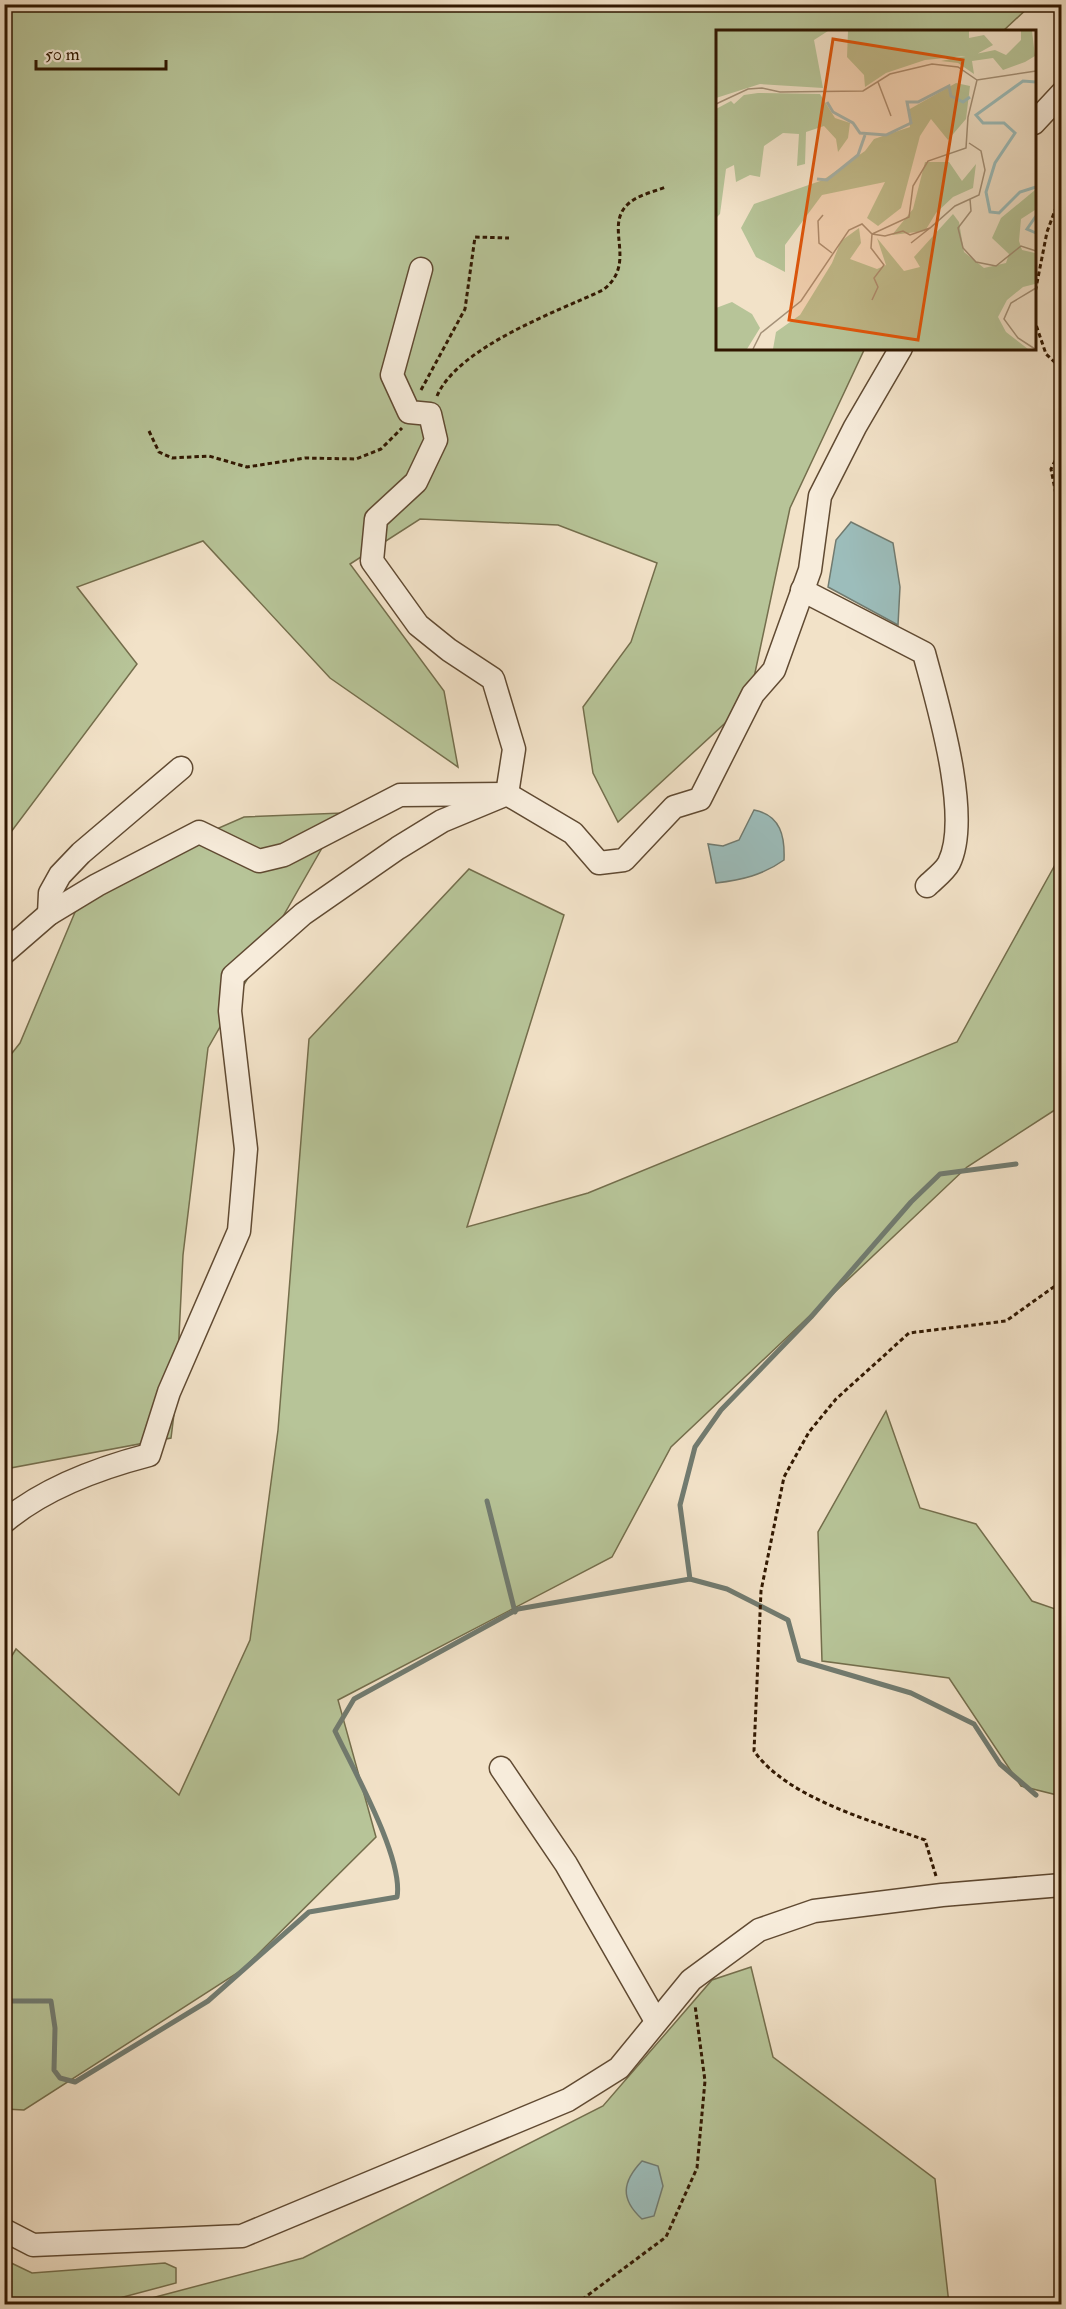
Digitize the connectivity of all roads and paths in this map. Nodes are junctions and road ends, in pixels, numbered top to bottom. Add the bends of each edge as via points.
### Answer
1 (1062, 93) edge
2 (1036, 122) edge
3 (666, 187) dead end
4 (1062, 191) edge
5 (509, 238) dead end
6 (421, 269) dead end
7 (1036, 292) edge
8 (1036, 322) edge
9 (900, 350) edge
10 (1062, 369) edge
11 (420, 413) junction
12 (149, 431) dead end
13 (1062, 447) edge
14 (1062, 525) edge
15 (1062, 565) edge
16 (1060, 574) edge
17 (802, 590) junction
18 (181, 768) dead end
19 (507, 794) junction
20 (927, 886) dead end
21 (49, 914) junction
22 (4, 953) edge
23 (1062, 1281) edge
24 (4, 1522) edge
25 (501, 1768) dead end
26 (1062, 1885) edge
27 (942, 1895) junction
28 (691, 1980) junction
29 (656, 2021) junction
30 (4, 2230) edge
31 (576, 2304) edge

1 - 2 street
3 - 11 path via 639,197 621,214 620,269 614,282 468,359
4 - 7 path via 1047,232
5 - 11 path via 475,237 465,309
6 - 11 street via 392,375
8 - 10 path via 1046,354
9 - 17 street via 820,496 810,570
11 - 12 path via 381,448 356,459 305,458 248,467 208,456 172,458 159,452
11 - 19 street via 436,440 416,482 376,519 372,561 418,625 493,679 514,749
13 - 14 path via 1051,469
15 - 16 path
17 - 19 street via 774,670 753,694 700,799 674,807 624,860 598,863 573,832
17 - 20 street via 924,653 950,747 956,828 949,863
18 - 21 street via 60,875 50,894
19 - 21 street via 399,795 284,855 259,861 199,832
19 - 24 street via 442,821 398,848 303,914 233,976 230,1011 246,1149 239,1231 169,1392 149,1455 109,1465 35,1499
21 - 22 street
23 - 27 path via 1006,1321 909,1333 836,1399 809,1432 784,1477 761,1591 753,1751 766,1768 832,1806 925,1840
25 - 29 street via 566,1864
26 - 27 street
27 - 28 street via 814,1911 759,1930
28 - 29 street
28 - 31 path via 705,2081 697,2168 666,2237
29 - 30 street via 619,2068 568,2100 242,2236 33,2245

